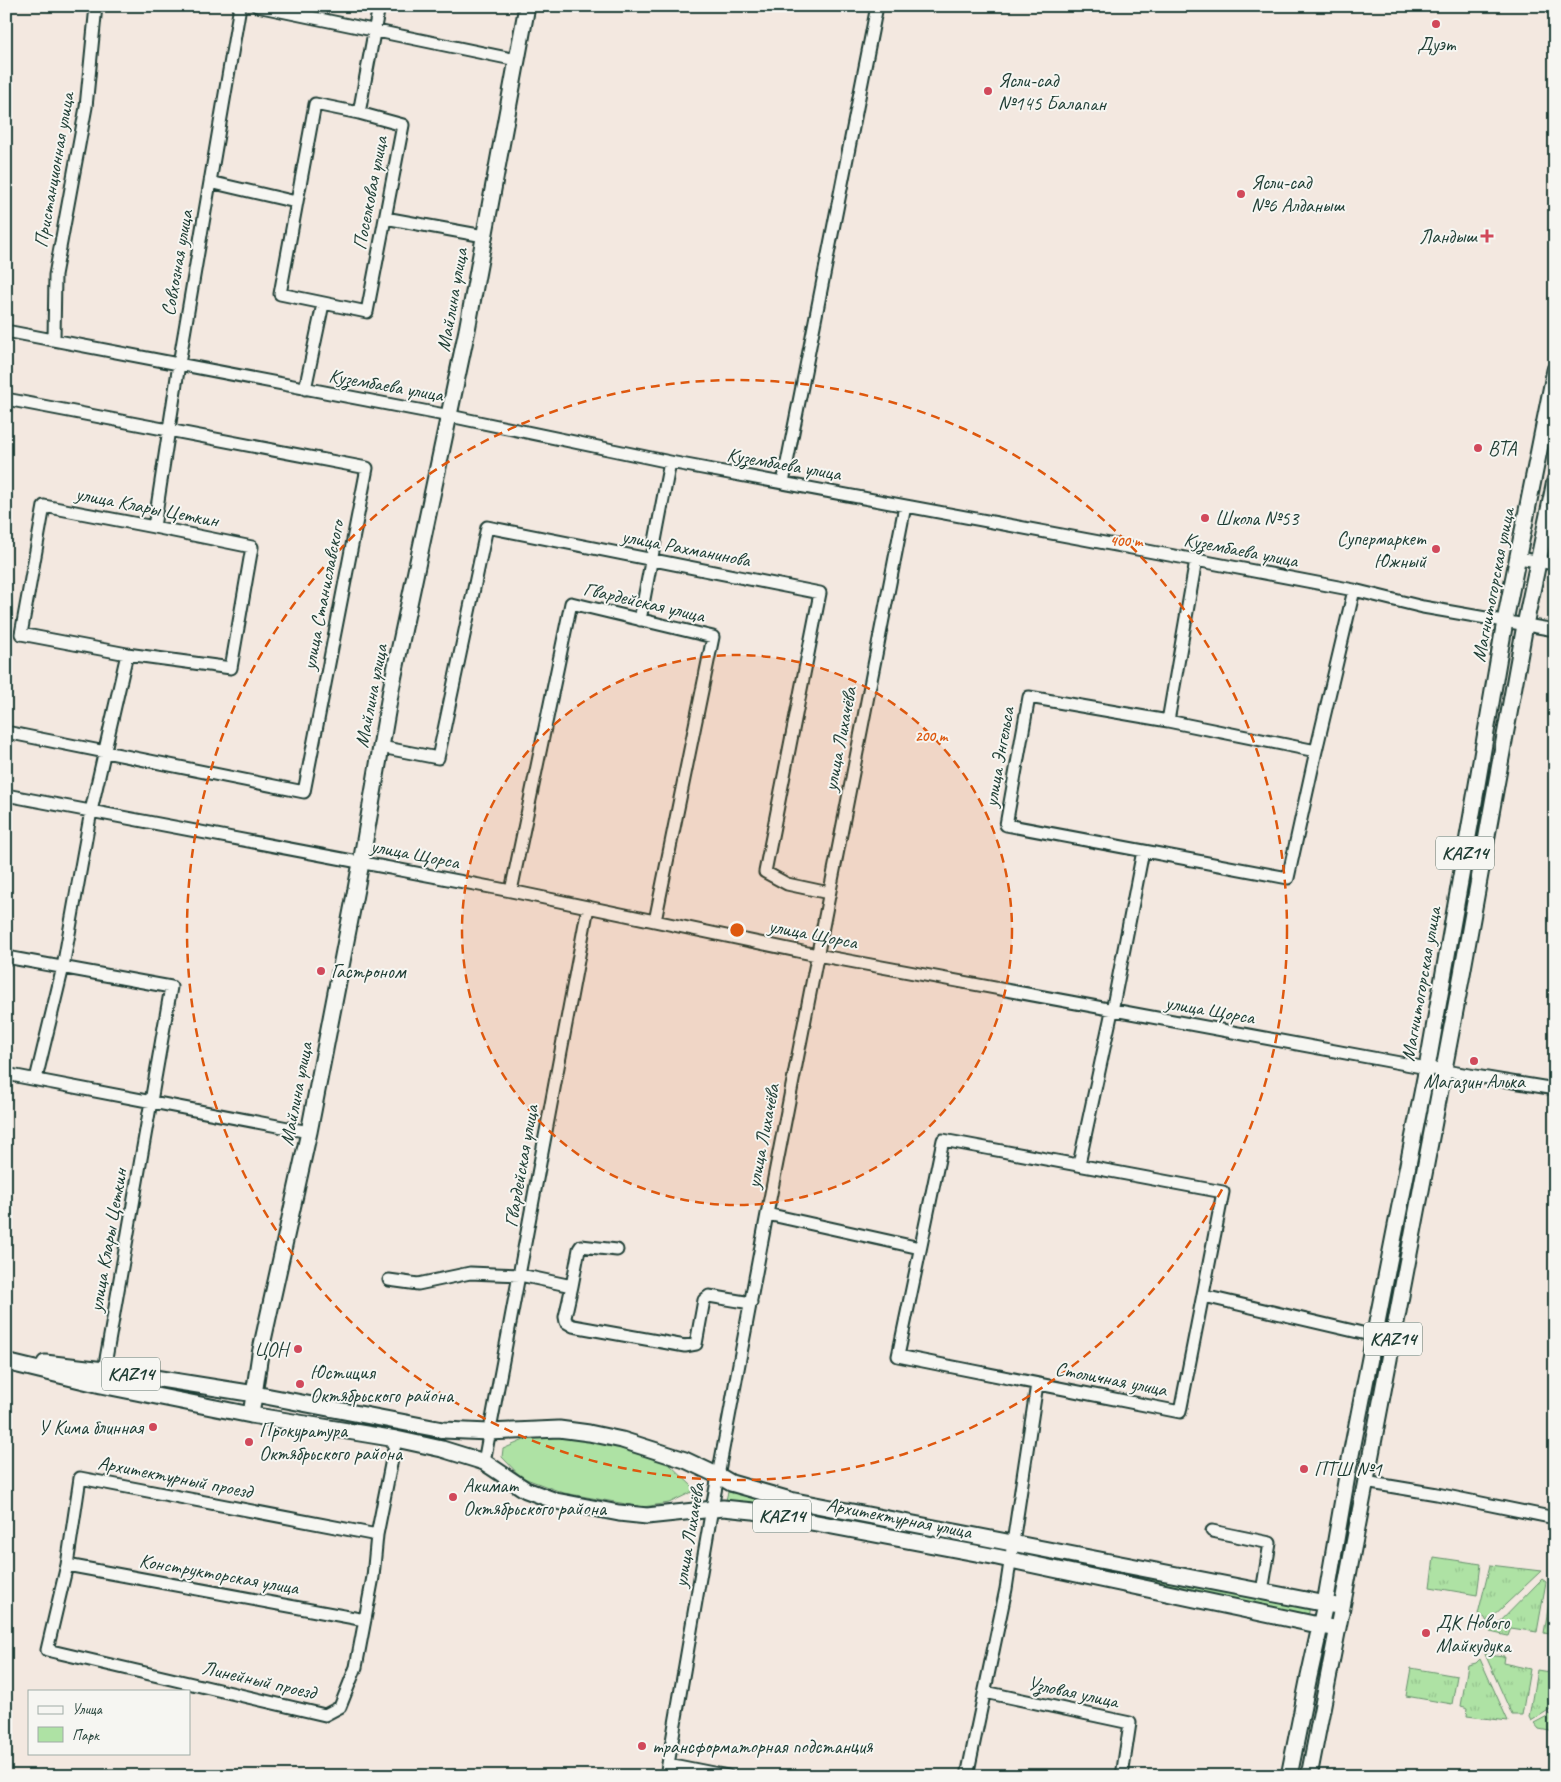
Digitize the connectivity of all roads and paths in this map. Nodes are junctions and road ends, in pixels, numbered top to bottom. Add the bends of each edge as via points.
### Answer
1 (96, 6) edge
2 (240, 6) edge
3 (257, 6) edge
4 (378, 6) edge
5 (527, 6) edge
6 (877, 6) edge
7 (374, 31) junction
8 (517, 60) junction
9 (360, 113) junction
10 (210, 182) junction
11 (296, 202) junction
12 (385, 218) junction
13 (484, 236) junction
14 (323, 304) junction
15 (6, 331) edge
16 (54, 340) junction
17 (179, 364) junction
18 (1555, 370) edge
19 (305, 389) junction
20 (6, 399) edge
21 (450, 416) junction
22 (169, 430) junction
23 (670, 462) junction
24 (1555, 481) edge
25 (782, 483) junction
26 (905, 506) junction
27 (154, 527) junction
28 (1518, 558) junction
29 (652, 560) junction
30 (1196, 560) junction
31 (1539, 562) junction
32 (1555, 564) edge
33 (1354, 590) junction
34 (640, 620) junction
35 (1505, 621) junction
36 (1525, 625) junction
37 (1555, 630) edge
38 (127, 654) junction
39 (1168, 721) junction
40 (6, 732) edge
41 (381, 747) junction
42 (1316, 750) junction
43 (105, 752) junction
44 (6, 795) edge
45 (91, 811) junction
46 (1143, 850) junction
47 (361, 863) junction
48 (511, 891) junction
49 (830, 893) junction
50 (588, 907) junction
51 (655, 921) junction
52 (816, 955) junction
53 (6, 957) edge
54 (63, 967) junction
55 (1112, 1011) junction
56 (1426, 1068) junction
57 (1444, 1070) junction
58 (6, 1074) edge
59 (36, 1079) junction
60 (1555, 1088) edge
61 (151, 1102) junction
62 (309, 1132) junction
63 (1079, 1164) junction
64 (767, 1214) junction
65 (920, 1248) junction
66 (616, 1250) dead end
67 (520, 1275) junction
68 (389, 1280) dead end
69 (572, 1286) junction
70 (1204, 1296) junction
71 (751, 1303) junction
72 (1375, 1336) junction
73 (6, 1360) edge
74 (104, 1370) junction
75 (1037, 1384) junction
76 (101, 1385) junction
77 (255, 1394) junction
78 (251, 1415) junction
79 (489, 1432) junction
80 (396, 1439) junction
81 (484, 1462) junction
82 (719, 1476) junction
83 (1366, 1482) junction
84 (712, 1508) junction
85 (1555, 1518) edge
86 (1212, 1531) dead end
87 (377, 1535) junction
88 (1014, 1543) junction
89 (1010, 1560) junction
90 (67, 1565) junction
91 (1262, 1592) junction
92 (1325, 1604) junction
93 (1342, 1607) junction
94 (365, 1620) junction
95 (1321, 1625) junction
96 (1337, 1629) junction
97 (47, 1650) joint
98 (985, 1692) junction
99 (668, 1764) junction
100 (666, 1776) edge
101 (728, 1776) edge
102 (967, 1776) edge
103 (1122, 1776) edge
104 (1289, 1776) edge
105 (1309, 1776) edge

1 - 16 street, Пристанционная улица via 86,107 55,275
2 - 10 street, Совхозная улица
3 - 7 street
4 - 7 street
5 - 8 main road, Майлина улица
6 - 25 street
7 - 8 street
7 - 9 street
8 - 13 main road, Майлина улица
9 - 11 street, Поселковая улица via 315,104
9 - 12 street, Поселковая улица via 403,125
10 - 11 street
10 - 17 street, Совхозная улица
11 - 14 street, Поселковая улица via 280,294
12 - 13 street
12 - 14 street, Поселковая улица via 367,312
13 - 21 main road, Майлина улица
14 - 19 street
15 - 16 street, Кузембаева улица
16 - 17 street, Кузембаева улица
17 - 19 street, Кузембаева улица
17 - 22 street, Совхозная улица
18 - 28 main road, Магнитогорская улица / KAZ14
19 - 21 street, Кузембаева улица
20 - 22 street, улица Станиславского
21 - 23 street, Кузембаева улица
21 - 41 main road, Майлина улица
22 - 27 street, Совхозная улица
22 - 43 street, улица Станиславского via 367,468 308,773 304,792
23 - 25 street, Кузембаева улица
23 - 29 street
24 - 31 main road, Магнитогорская улица / KAZ14
25 - 26 street, Кузембаева улица
26 - 30 street, Кузембаева улица
26 - 49 street, улица Лихачёва
27 - 38 street, улица Клары Цеткин via 252,547 231,668
27 - 38 street, улица Клары Цеткин via 44,506 21,634
28 - 31 street
28 - 35 main road, Магнитогорская улица / KAZ14
29 - 34 street
29 - 41 street, улица Рахманинова via 487,527 438,758
29 - 49 street, улица Рахманинова via 820,593 765,872 787,884
30 - 33 street, Кузембаева улица
30 - 39 street
31 - 32 street
31 - 36 main road, Магнитогорская улица / KAZ14
33 - 35 street, Кузембаева улица via 1424,607
33 - 42 street, улица Энгельса
34 - 48 street, Гвардейская улица via 571,603
34 - 51 street, Гвардейская улица via 713,636
35 - 36 street, Кузембаева улица
35 - 56 main road, Магнитогорская улица / KAZ14
36 - 37 street, Кузембаева улица
36 - 57 main road, Магнитогорская улица / KAZ14
38 - 43 street
39 - 42 street, улица Энгельса
39 - 46 street, улица Энгельса via 1028,698 1006,825
40 - 43 street, улица Станиславского
41 - 47 main road, Майлина улица
42 - 46 street, улица Энгельса via 1288,878
43 - 45 street
44 - 45 street, улица Щорса
45 - 47 street, улица Щорса
45 - 54 street
46 - 55 street
47 - 48 street, улица Щорса
47 - 62 main road, Майлина улица
48 - 50 street, улица Щорса
49 - 52 street, улица Лихачёва
50 - 51 street, улица Щорса
50 - 67 street, Гвардейская улица
51 - 52 street, улица Щорса
52 - 55 street, улица Щорса
52 - 64 street, улица Лихачёва
53 - 54 street, улица Клары Цеткин
54 - 59 street
54 - 61 street, улица Клары Цеткин via 172,987
55 - 56 street, улица Щорса
55 - 63 street
56 - 57 street, улица Щорса
56 - 72 main road, Магнитогорская улица / KAZ14
57 - 60 street, улица Щорса
57 - 83 main road, Магнитогорская улица / KAZ14
58 - 59 street
59 - 61 street
61 - 62 street
61 - 74 street, улица Клары Цеткин
62 - 77 main road, Майлина улица via 260,1354
63 - 65 street, Столичная улица via 943,1140
63 - 70 street, Столичная улица via 1223,1192
64 - 65 street
64 - 71 street, улица Лихачёва
65 - 75 street, Столичная улица via 898,1356
66 - 69 street via 582,1246
67 - 68 street via 470,1273 418,1284
67 - 69 street
67 - 79 street, Гвардейская улица
69 - 71 street via 565,1317 568,1324 685,1346 696,1344 704,1300 709,1296
70 - 72 street
70 - 75 street, Столичная улица via 1180,1412
71 - 82 street, улица Лихачёва
72 - 92 main road, Магнитогорская улица / KAZ14
73 - 74 main road, Архитектурная улица / KAZ14
73 - 76 main road, Архитектурная улица / KAZ14
74 - 76 street, улица Клары Цеткин
74 - 77 main road, Архитектурная улица / KAZ14
75 - 88 street, Столичная улица
76 - 78 main road, Архитектурная улица / KAZ14
77 - 78 main road, Майлина улица
77 - 79 main road, Архитектурная улица / KAZ14 via 443,1430
78 - 80 main road, Архитектурная улица / KAZ14
79 - 81 street, Гвардейская улица
79 - 82 main road, Архитектурная улица / KAZ14 via 559,1429 589,1433 678,1457
80 - 81 main road, Архитектурная улица / KAZ14
80 - 87 street, Линейный проезд
81 - 84 main road, Архитектурная улица / KAZ14 via 526,1490 556,1501 647,1516
82 - 84 street, улица Лихачёва
82 - 88 main road, Архитектурная улица / KAZ14 via 731,1483 790,1500
83 - 85 street
83 - 93 main road, Магнитогорская улица / KAZ14
84 - 89 main road, Архитектурная улица / KAZ14 via 754,1511
84 - 99 street, улица Лихачёва
86 - 91 street via 1270,1543
87 - 90 street, Архитектурный проезд via 80,1478
87 - 94 street, Линейный проезд
88 - 89 street, Столичная улица
88 - 91 main road, Архитектурная улица / KAZ14
89 - 95 main road, Архитектурная улица / KAZ14
89 - 98 street
90 - 94 street, Конструкторская улица
90 - 97 street, Архитектурный проезд
91 - 92 main road, Архитектурная улица / KAZ14
92 - 93 main road
92 - 95 main road, Магнитогорская улица / KAZ14
93 - 96 main road, Магнитогорская улица / KAZ14
94 - 97 street, Линейный проезд via 356,1667 340,1707 325,1715
95 - 96 main road
95 - 104 main road, Магнитогорская улица
96 - 105 main road, Магнитогорская улица
98 - 102 street
98 - 103 street, Узловая улица via 1130,1723
99 - 100 street, улица Лихачёва
99 - 101 street

